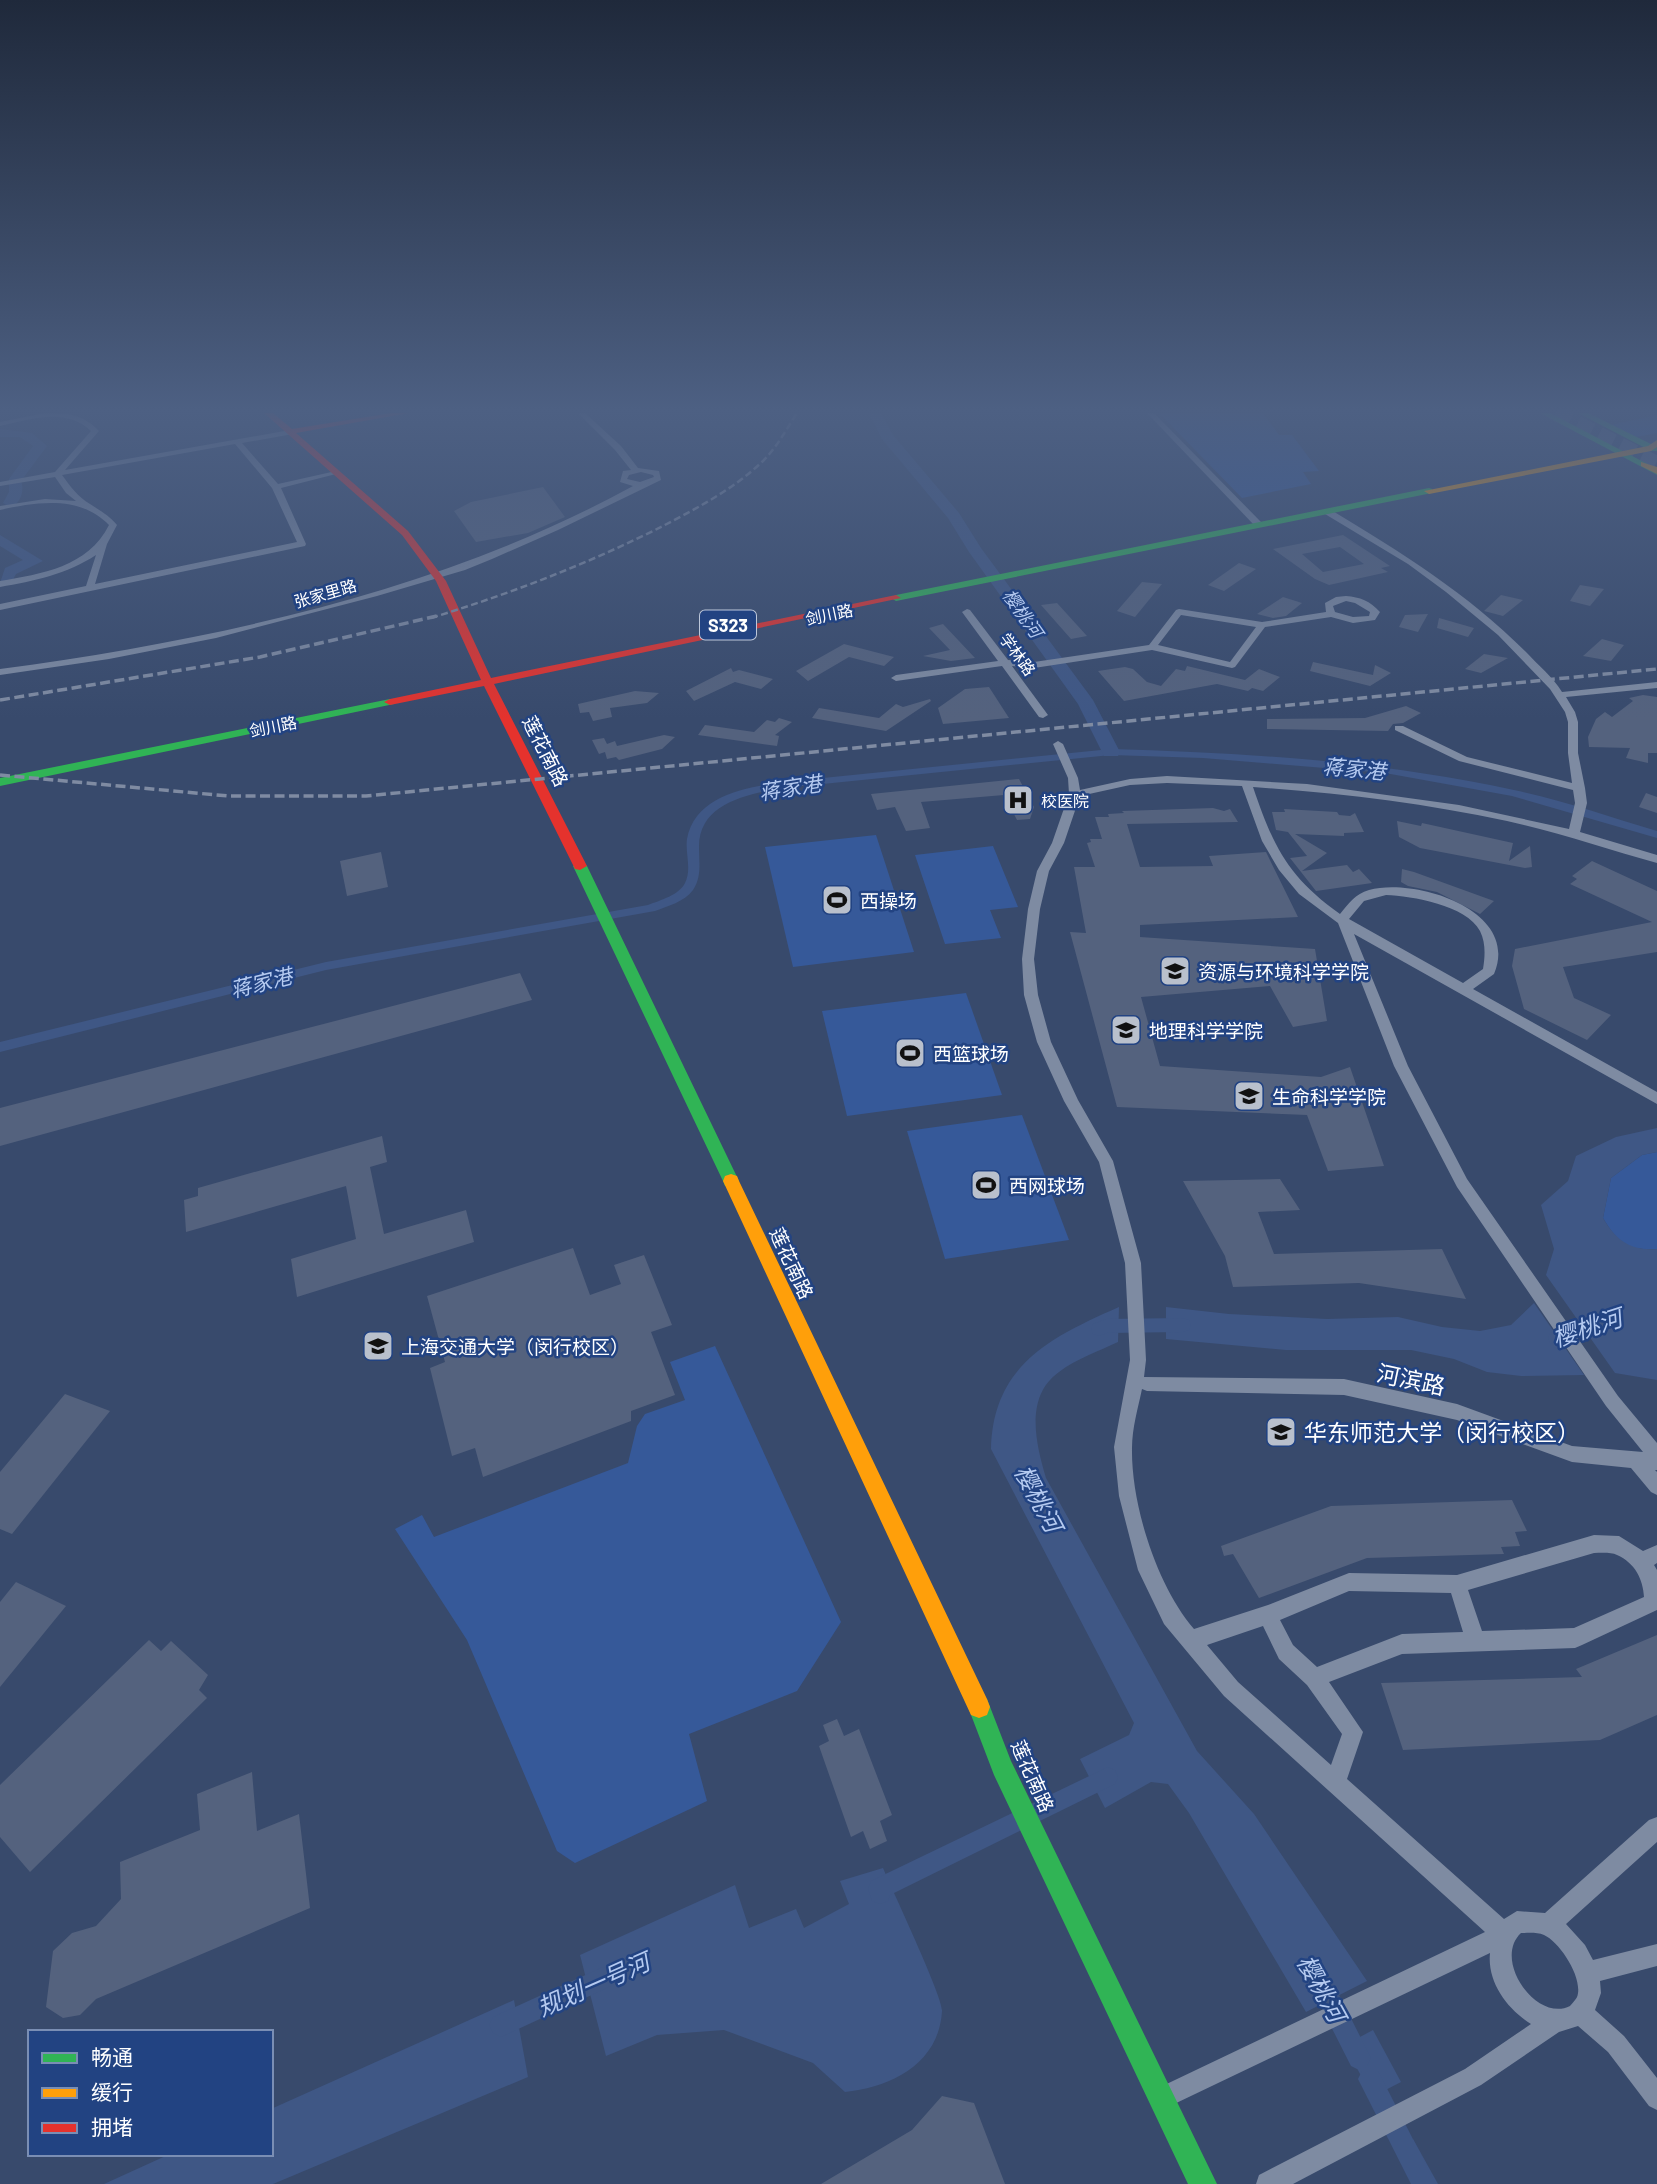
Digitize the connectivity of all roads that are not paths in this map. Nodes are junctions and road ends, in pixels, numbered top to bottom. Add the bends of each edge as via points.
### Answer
1 (106, 515) edge
2 (289, 515) edge
3 (384, 515) edge
4 (584, 515) edge
5 (1248, 515) edge
6 (1295, 515) edge
7 (1307, 515) edge
8 (1333, 515) edge
9 (1255, 522) junction
10 (103, 544) junction
11 (67, 567) junction
12 (92, 570) junction
13 (435, 574) junction
14 (0, 584) edge
15 (90, 587) junction
16 (0, 607) edge
17 (967, 612) dead end
18 (1331, 614) dead end
19 (1262, 625) junction
20 (1152, 647) junction
21 (1005, 663) junction
22 (0, 672) edge
23 (896, 678) dead end
24 (486, 679) junction
25 (1657, 685) edge
26 (1560, 695) junction
27 (1043, 715) dead end
28 (1399, 729) dead end
29 (1058, 744) dead end
30 (0, 772) edge
31 (0, 782) edge
32 (1246, 783) junction
33 (1580, 792) junction
34 (1075, 794) junction
35 (1574, 834) junction
36 (1657, 859) edge
37 (1342, 919) junction
38 (1463, 989) junction
39 (1657, 1099) edge
40 (1147, 1383) dead end
41 (1657, 1455) edge
42 (1637, 1462) junction
43 (1657, 1462) edge
44 (1657, 1486) edge
45 (1649, 1557) edge
46 (1457, 1584) junction
47 (1268, 1615) junction
48 (1191, 1640) junction
49 (1476, 1642) junction
50 (1314, 1678) junction
51 (1335, 1782) junction
52 (1657, 1828) edge
53 (1548, 1925) junction
54 (1504, 1934) junction
55 (1657, 1955) edge
56 (1587, 1973) junction
57 (1581, 2013) junction
58 (1555, 2021) junction
59 (1162, 2098) junction
60 (1657, 2098) edge
61 (1203, 2184) edge
62 (1268, 2184) edge

1 - 10 street via 113,525
2 - 15 street via 302,544
3 - 13 main road, 莲花南路 via 405,533
4 - 13 street, 张家里路 via 544,536
5 - 9 street
6 - 9 main road, 剑川路
7 - 9 main road, 剑川路
8 - 26 street via 1448,590 1501,633
9 - 24 main road, 剑川路
10 - 11 street
10 - 12 street
11 - 12 street
11 - 14 street
12 - 15 street
13 - 22 street, 张家里路 via 271,624 107,659
13 - 24 main road, 莲花南路
15 - 16 street
17 - 21 street, 学林路
18 - 19 street
19 - 20 street via 1179,612
19 - 20 street via 1232,665
20 - 21 street via 1034,665
21 - 23 street
21 - 27 street, 学林路
24 - 30 main road, 剑川路
24 - 31 main road, 剑川路
24 - 59 main road, 莲花南路 via 595,894 983,1716 1002,1767
25 - 26 street
26 - 33 street via 1573,722
28 - 33 street via 1463,759
29 - 34 street
32 - 34 street via 1138,781
32 - 35 street via 1394,796
32 - 37 street via 1264,836 1302,890
33 - 35 street
34 - 48 street via 1043,871 1034,909 1028,959 1031,995 1044,1042 1106,1161 1122,1212 1136,1286 1138,1360 1123,1447 1128,1496 1147,1570 1171,1617
35 - 36 street
37 - 38 street
37 - 38 street via 1361,897 1389,889 1435,899 1478,920 1493,946 1489,971
37 - 41 street via 1401,1066 1462,1183 1612,1401
38 - 39 street
40 - 42 street, 河滨路 via 1343,1387 1457,1412 1572,1454
42 - 43 street, 河滨路
42 - 44 street
45 - 46 street via 1619,1545 1594,1544
45 - 49 street via 1654,1602 1575,1638
46 - 47 street via 1349,1582
46 - 49 street
47 - 48 street
47 - 50 street via 1286,1652
48 - 51 street via 1231,1689
49 - 50 street via 1402,1644
50 - 51 street via 1353,1732
51 - 54 street
52 - 53 street
53 - 54 street via 1517,1922
53 - 56 street via 1573,1945
54 - 58 street via 1500,1966 1515,1996 1536,2015
54 - 59 street
55 - 56 street
56 - 57 street via 1588,1998
57 - 58 street
57 - 60 street via 1616,2044
58 - 62 street via 1473,2077
59 - 61 main road, 莲花南路

